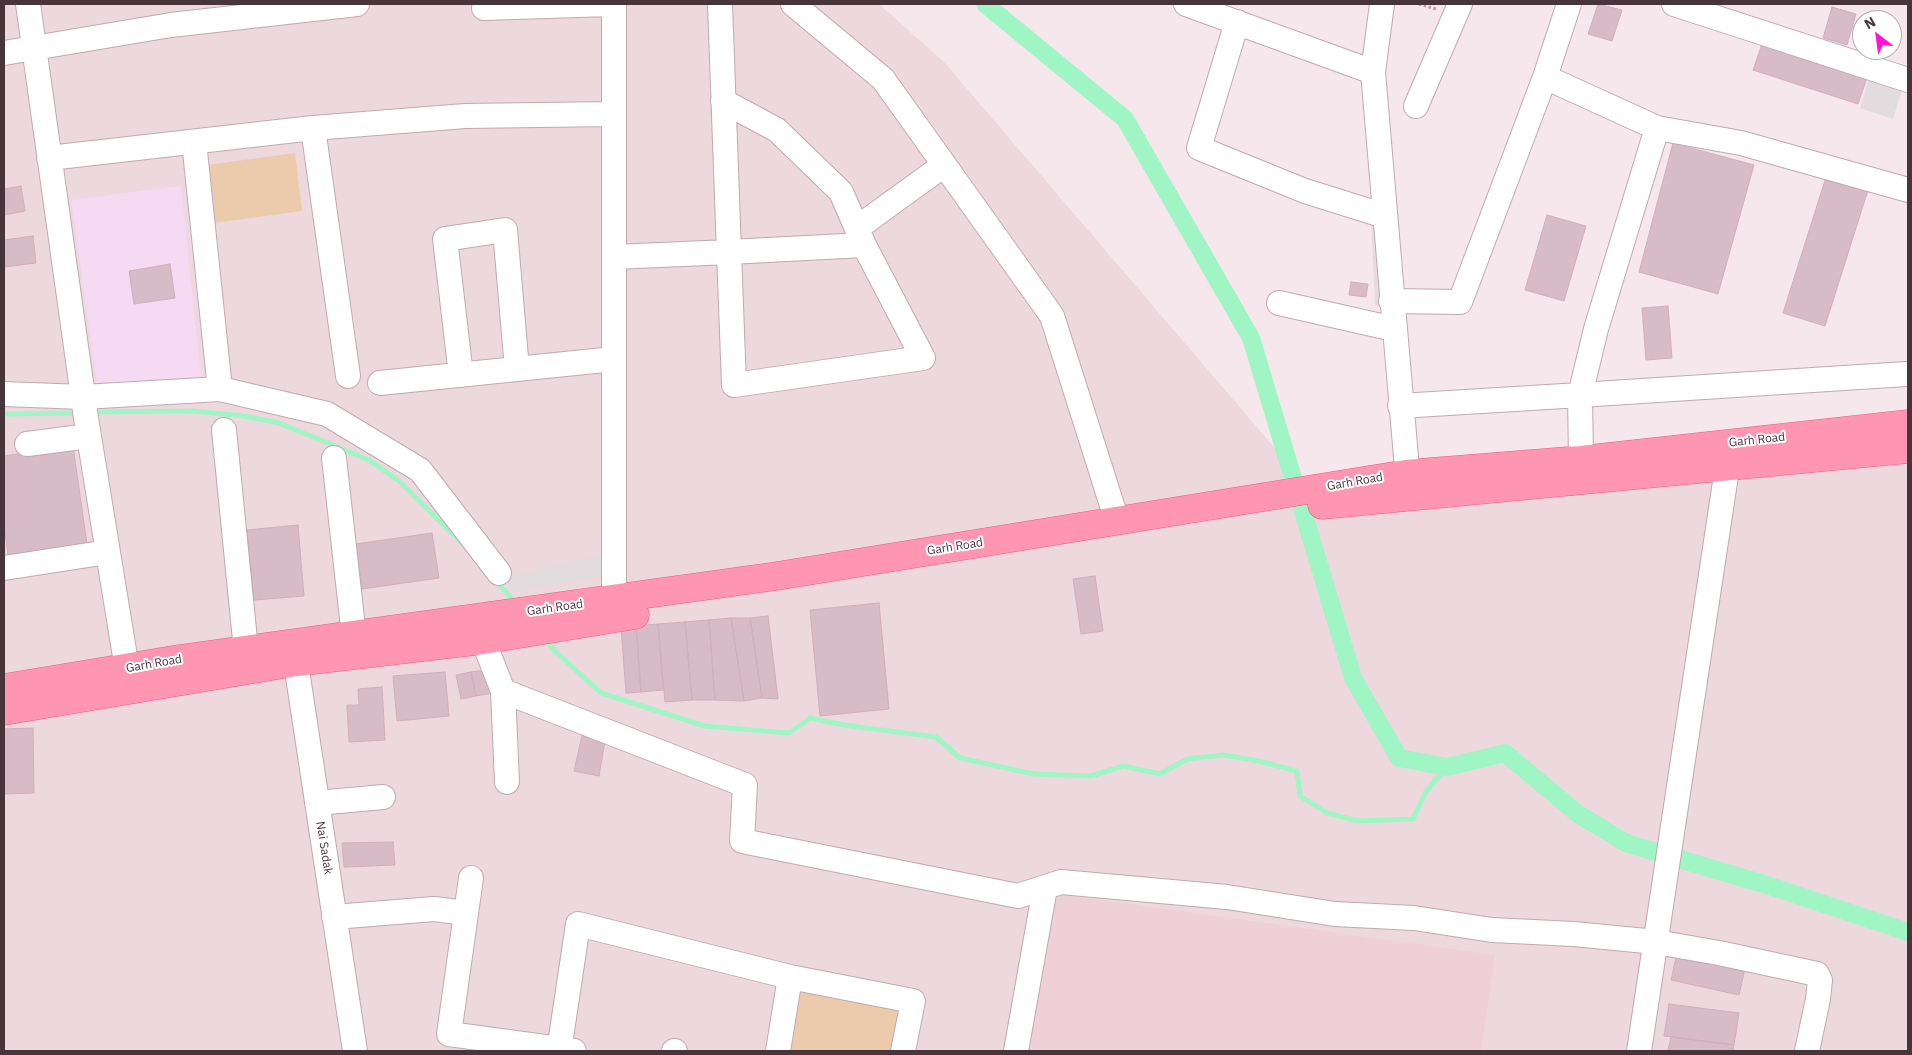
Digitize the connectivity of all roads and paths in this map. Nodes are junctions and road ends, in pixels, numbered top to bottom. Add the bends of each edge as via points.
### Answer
1 (28, 4) edge
2 (357, 4) edge
3 (610, 4) edge
4 (614, 4) edge
5 (720, 4) edge
6 (793, 4) edge
7 (1186, 4) edge
8 (1382, 4) edge
9 (1460, 4) edge
10 (1569, 4) edge
11 (1674, 4) edge
12 (484, 8) dead end
13 (170, 14) edge
14 (1237, 22) junction
15 (34, 49) junction
16 (4, 53) edge
17 (1373, 72) junction
18 (1545, 77) junction
19 (1908, 80) edge
20 (723, 101) junction
21 (1416, 106) dead end
22 (614, 114) junction
23 (313, 128) junction
24 (1657, 128) junction
25 (194, 142) junction
26 (49, 158) junction
27 (944, 165) junction
28 (1908, 190) edge
29 (1385, 216) junction
30 (860, 237) junction
31 (729, 252) junction
32 (614, 257) junction
33 (1391, 301) junction
34 (1279, 303) dead end
35 (1394, 329) junction
36 (614, 359) junction
37 (517, 369) junction
38 (1908, 371) edge
39 (461, 375) junction
40 (348, 376) dead end
41 (380, 383) dead end
42 (220, 389) junction
43 (4, 394) edge
44 (1580, 395) junction
45 (1400, 406) junction
46 (86, 417) junction
47 (1908, 424) edge
48 (224, 430) dead end
49 (27, 444) dead end
50 (1908, 449) edge
51 (1729, 455) junction
52 (334, 458) dead end
53 (1581, 460) junction
54 (1408, 485) junction
55 (1259, 507) junction
56 (1117, 521) junction
57 (995, 548) junction
58 (108, 552) junction
59 (4, 568) edge
60 (499, 573) dead end
61 (614, 609) junction
62 (484, 629) junction
63 (354, 636) junction
64 (246, 650) junction
65 (294, 653) junction
66 (129, 679) junction
67 (4, 688) edge
68 (503, 691) junction
69 (4, 711) edge
70 (507, 782) dead end
71 (383, 797) dead end
72 (317, 803) junction
73 (471, 878) dead end
74 (1045, 888) junction
75 (466, 913) junction
76 (334, 917) junction
77 (1656, 942) junction
78 (790, 977) junction
79 (355, 1051) edge
80 (564, 1051) edge
81 (778, 1051) edge
82 (903, 1051) edge
83 (1016, 1051) edge
84 (1639, 1051) edge
85 (1808, 1051) edge

1 - 15 street
2 - 13 street
3 - 12 street
4 - 22 street
5 - 20 street
6 - 27 street via 883,79
7 - 14 street
8 - 17 street
9 - 21 street
10 - 18 street
11 - 19 street
13 - 15 street
14 - 17 street
14 - 29 street via 1199,148 1305,191
15 - 16 street
15 - 26 street
17 - 29 street
18 - 24 street
18 - 33 street via 1460,302
20 - 30 street via 777,130 841,192
20 - 31 street
22 - 23 street via 465,116
22 - 32 street
23 - 25 street
23 - 40 street
24 - 28 street via 1741,143
24 - 44 street via 1596,328
25 - 26 street
25 - 42 street
26 - 46 street
27 - 30 street
27 - 56 street via 1052,316
29 - 33 street
30 - 31 street
30 - 31 street via 922,358 734,385
31 - 32 street
32 - 36 street
33 - 35 street
34 - 35 street
35 - 45 street
36 - 37 street
36 - 61 street
37 - 39 street
37 - 39 street via 505,230 445,239
38 - 44 street
39 - 41 street
42 - 46 street
42 - 60 street via 327,414 420,470
43 - 46 street
44 - 45 street
44 - 53 street
45 - 54 street
46 - 49 street
46 - 58 street
47 - 51 main road, Garh Road
48 - 64 street
50 - 51 main road, Garh Road
51 - 53 main road, Garh Road
51 - 54 main road, Garh Road
51 - 77 street
52 - 63 street
53 - 54 main road, Garh Road
54 - 55 main road, Garh Road
55 - 56 main road, Garh Road
55 - 57 main road, Garh Road
56 - 57 main road, Garh Road
57 - 61 main road, Garh Road
58 - 59 street
58 - 66 street
61 - 62 main road, Garh Road
62 - 63 main road, Garh Road
62 - 65 main road, Garh Road
62 - 68 street
63 - 65 main road, Garh Road
64 - 65 main road, Garh Road
64 - 66 main road, Garh Road
65 - 66 main road, Garh Road
65 - 72 street, Nai Sadak
66 - 67 main road, Garh Road
66 - 69 main road, Garh Road
68 - 70 street
68 - 74 street via 745,785 742,841 1018,896
71 - 72 street
72 - 76 street, Nai Sadak
73 - 75 street
74 - 77 street via 1061,882 1227,897 1336,914 1414,918 1492,930
74 - 83 street
75 - 76 street via 434,909
75 - 80 street via 449,1034
76 - 79 street, Nai Sadak
77 - 84 street
77 - 85 street via 1817,974 1820,980 1818,999
78 - 80 street via 578,924
78 - 81 street
78 - 82 street via 913,1001

